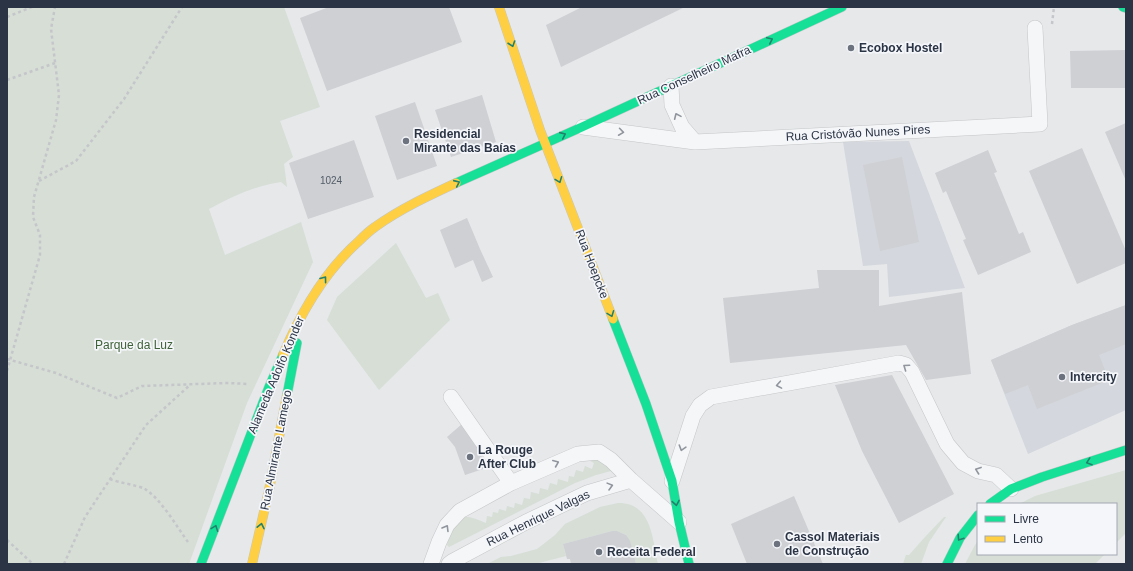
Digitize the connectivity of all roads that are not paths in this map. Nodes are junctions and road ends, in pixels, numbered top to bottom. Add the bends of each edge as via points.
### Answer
1 (499, 7) edge
2 (842, 7) edge
3 (1035, 28) dead end
4 (671, 86) junction
5 (582, 127) junction
6 (695, 142) junction
7 (545, 143) junction
8 (303, 312) junction
9 (451, 397) dead end
10 (1126, 450) edge
11 (631, 480) junction
12 (672, 481) junction
13 (511, 483) junction
14 (1011, 489) junction
15 (991, 503) edge
16 (977, 517) edge
17 (680, 522) junction
18 (202, 564) edge
19 (252, 564) edge
20 (431, 564) edge
21 (449, 564) edge
22 (689, 564) edge
23 (947, 564) edge

1 -> 7 main road, Rua Hoepcke
4 -> 2 main road, Rua Conselheiro Mafra
3 - 6 street, Rua Cristóvão Nunes Pires via 1040,124
4 - 5 main road, Rua Conselheiro Mafra
6 -> 4 street via 682,127 672,105
5 -> 6 street, Rua Cristóvão Nunes Pires
7 -> 5 main road, Rua Conselheiro Mafra
8 -> 7 main road, Alameda Adolfo Konder via 321,283 344,254 374,227 421,199
7 -> 12 main road, Rua Hoepcke via 646,404
18 -> 8 main road, Alameda Adolfo Konder via 269,387
19 -> 8 main road, Rua Almirante Lamego
9 - 13 street
10 -> 14 main road
13 -> 11 street via 578,454 599,452
11 - 17 street
21 -> 11 street, Rua Henrique Valgas via 586,492
14 -> 12 street via 996,475 978,471 963,463 947,444 912,372 906,365 899,363 711,397 700,405 693,416
12 -> 17 main road, Rua Hoepcke
20 -> 13 street via 447,525 460,511
14 - 15 main road
16 -> 23 main road via 954,548
17 - 22 main road, Rua Hoepcke

